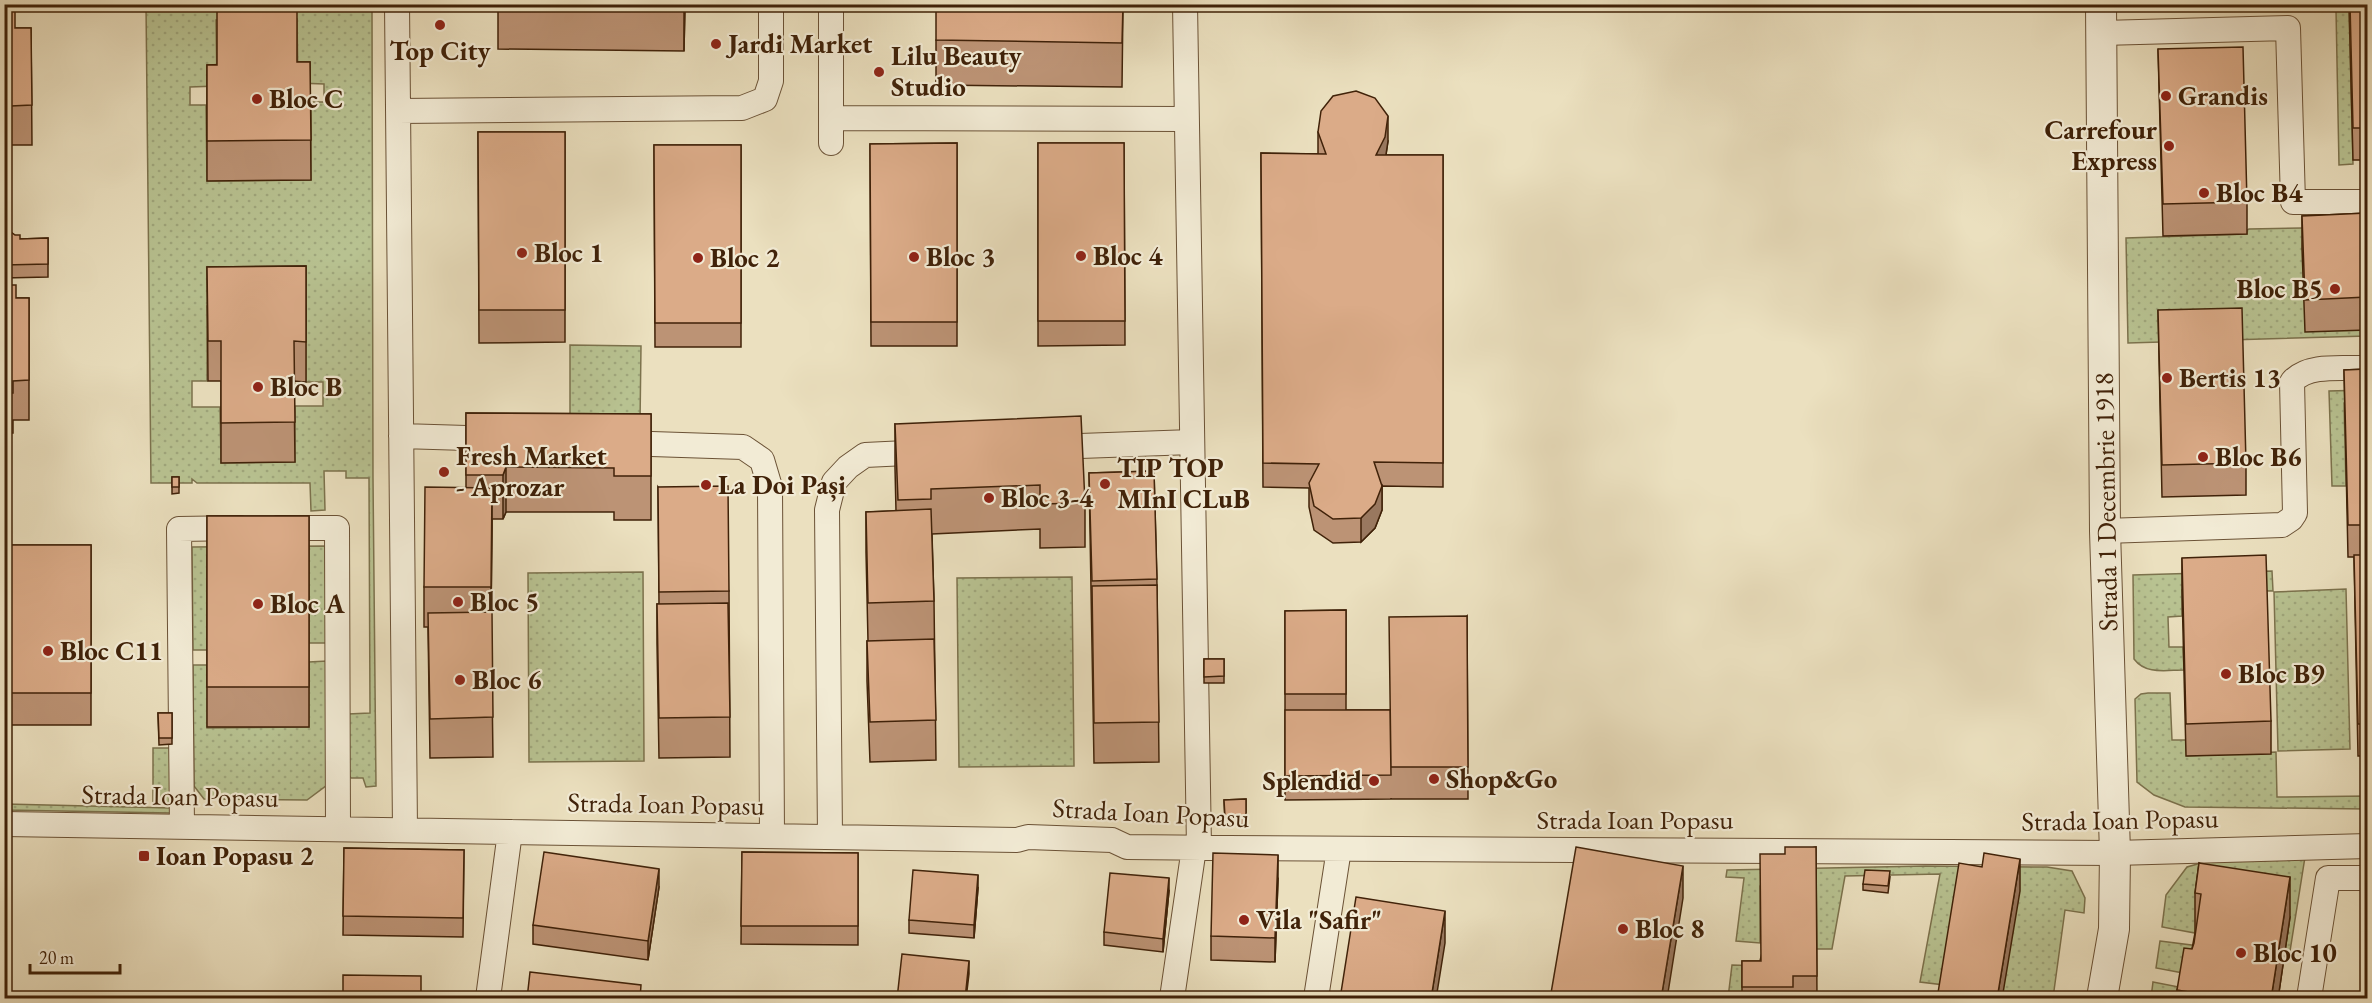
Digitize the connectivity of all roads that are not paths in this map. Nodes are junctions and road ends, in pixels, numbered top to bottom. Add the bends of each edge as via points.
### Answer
1 (397, 4) edge
2 (771, 4) edge
3 (831, 4) edge
4 (1185, 4) edge
5 (2102, 19) edge
6 (398, 111) junction
7 (831, 118) junction
8 (1186, 119) junction
9 (831, 143) dead end
10 (2367, 202) edge
11 (2367, 368) edge
12 (401, 436) junction
13 (519, 440) edge
14 (602, 442) edge
15 (1192, 442) junction
16 (1028, 448) edge
17 (946, 451) edge
18 (2105, 531) junction
19 (4, 824) edge
20 (182, 826) junction
21 (338, 828) junction
22 (405, 829) junction
23 (510, 832) junction
24 (772, 836) junction
25 (830, 837) junction
26 (2367, 846) edge
27 (1196, 848) junction
28 (1339, 849) junction
29 (2115, 853) junction
30 (2367, 878) edge
31 (488, 999) edge
32 (1172, 999) edge
33 (1316, 999) edge
34 (2102, 999) edge
35 (2309, 999) edge

1 - 6 street
2 - 6 street via 771,81 765,99 742,108
3 - 7 street
4 - 8 street
5 - 10 street via 2288,28 2294,201
5 - 18 street, Strada 1 Decembrie 1918
6 - 12 street
7 - 8 street
7 - 9 street
8 - 15 street
11 - 18 street via 2311,370 2298,374 2292,382 2295,513 2282,525
12 - 13 street
12 - 22 street
14 - 24 street via 743,447 762,460 770,487
15 - 16 street
15 - 27 street
17 - 25 street via 865,455 834,482 827,510
18 - 29 street, Strada 1 Decembrie 1918
19 - 20 street, Strada Ioan Popasu
20 - 21 street, Strada Ioan Popasu
20 - 21 street via 179,529 337,528
21 - 22 street, Strada Ioan Popasu
22 - 23 street, Strada Ioan Popasu
23 - 24 street, Strada Ioan Popasu
23 - 31 street
24 - 25 street, Strada Ioan Popasu
25 - 27 street, Strada Ioan Popasu via 1028,837 1112,840 1127,847
26 - 29 street, Strada Ioan Popasu
27 - 28 street, Strada Ioan Popasu
27 - 32 street
28 - 29 street, Strada Ioan Popasu
28 - 33 street
29 - 34 street, Strada 1 Decembrie 1918 via 2114,929
30 - 35 street via 2328,878

